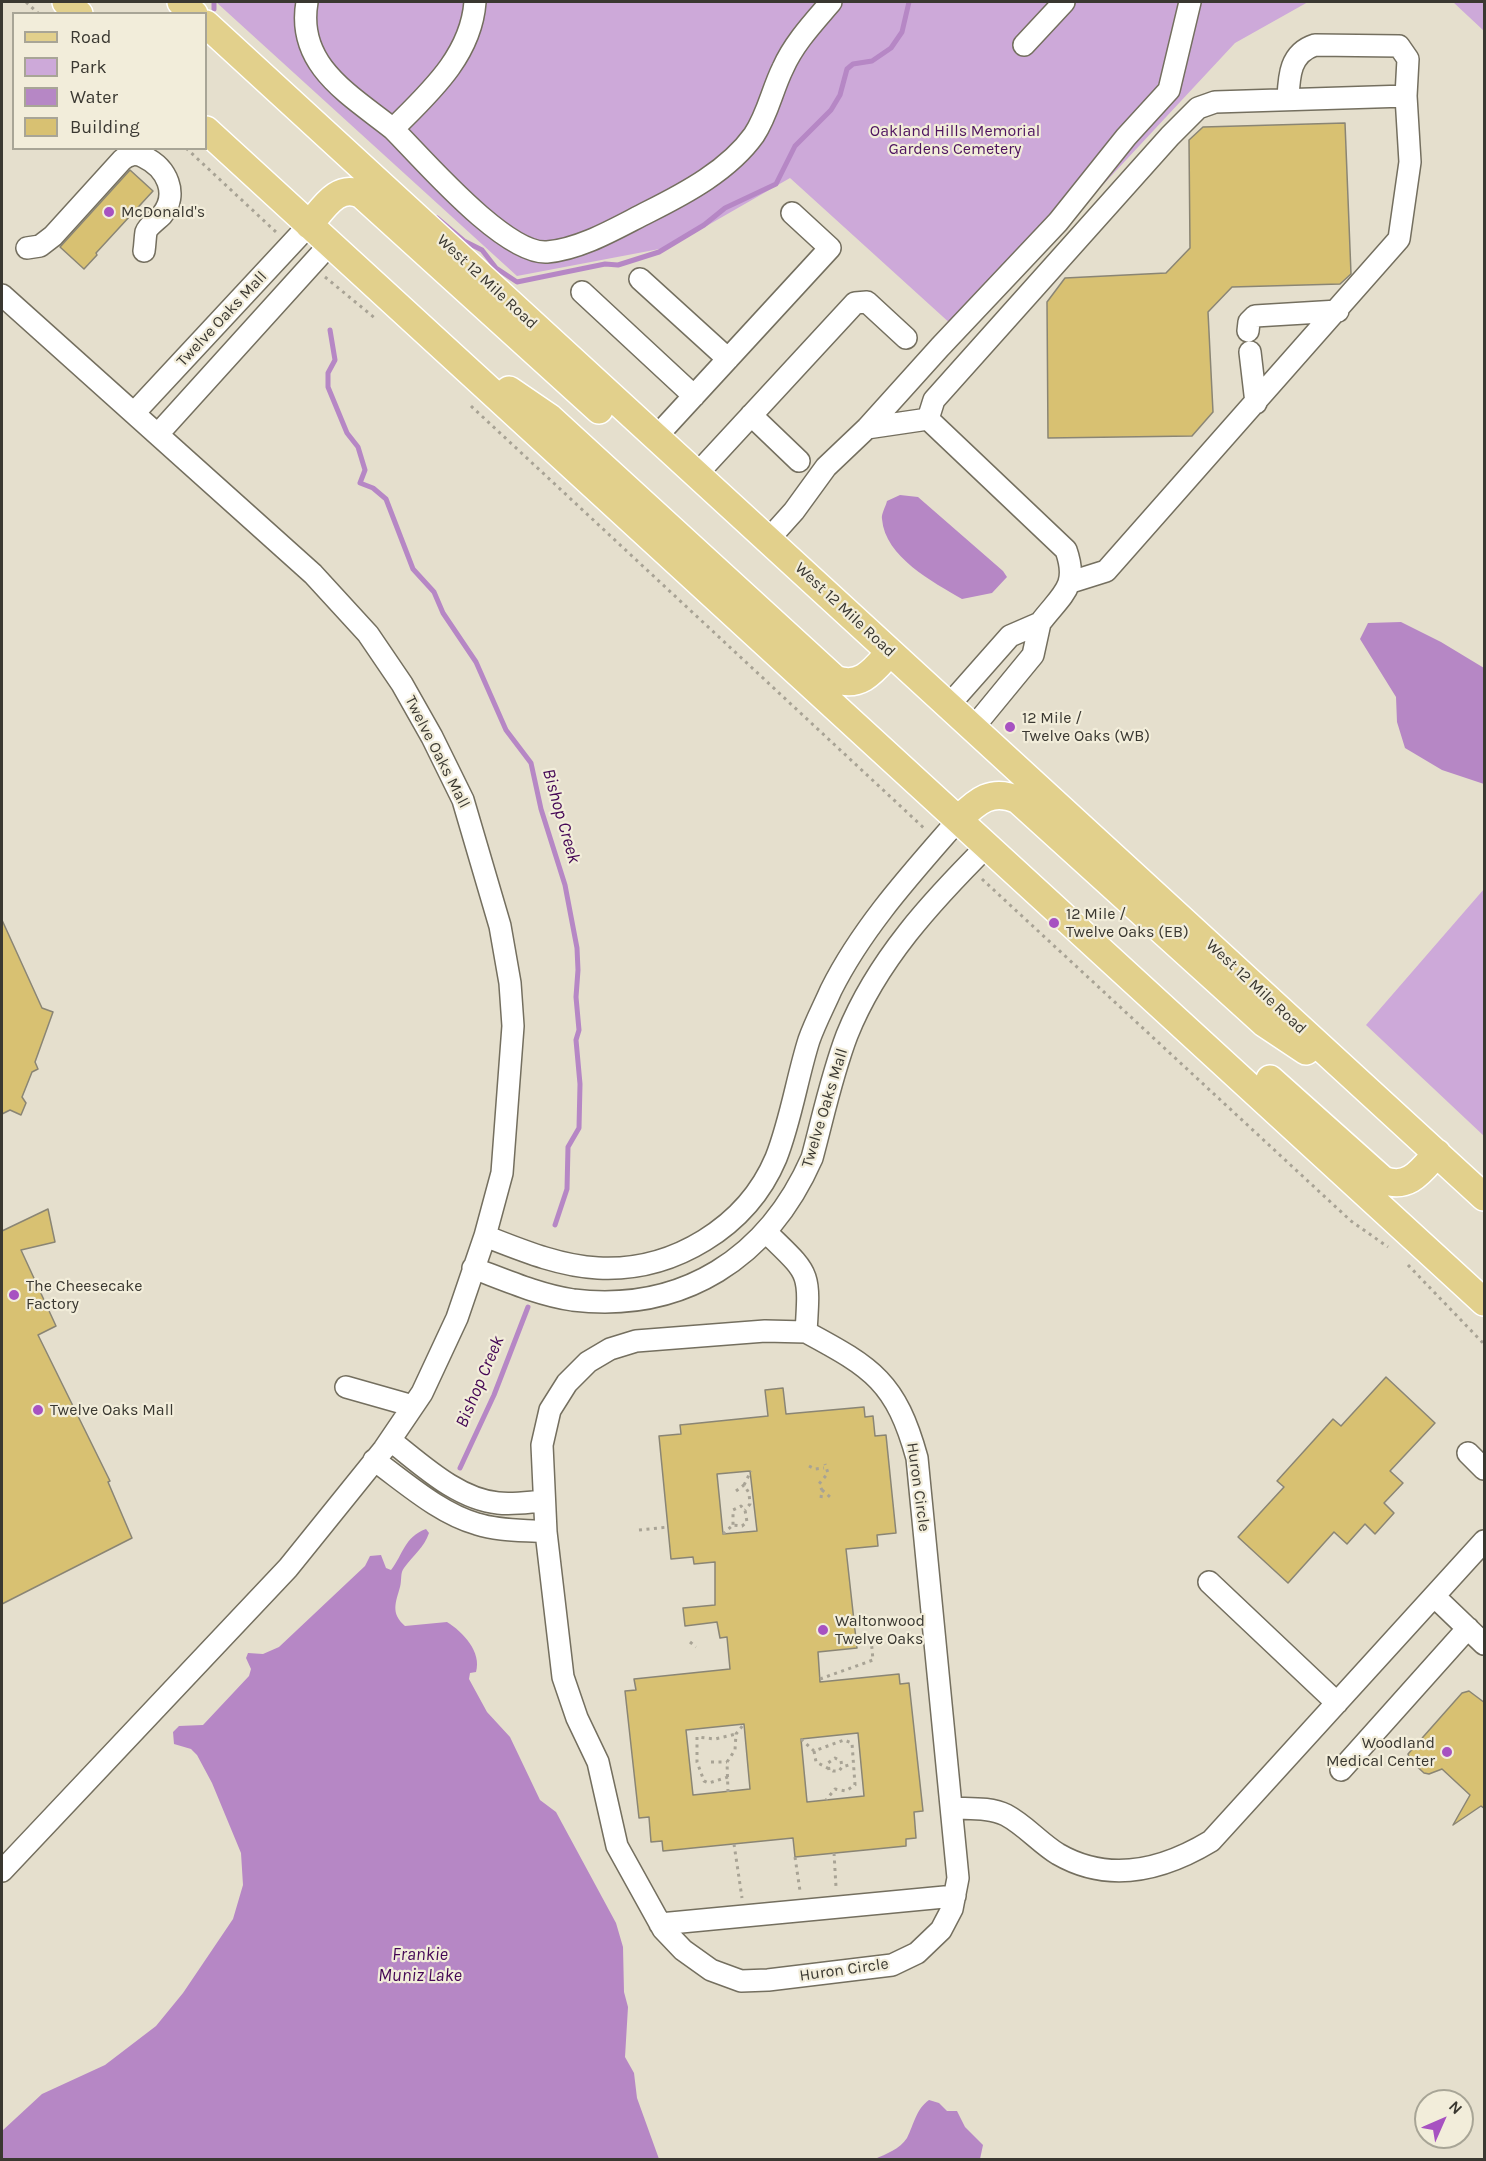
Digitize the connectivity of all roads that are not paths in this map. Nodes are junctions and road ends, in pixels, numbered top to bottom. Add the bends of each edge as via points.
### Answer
1 (66, 2) edge
2 (181, 2) edge
3 (308, 2) edge
4 (475, 2) edge
5 (831, 2) edge
6 (1064, 2) edge
7 (1190, 2) edge
8 (78, 12) edge
9 (193, 12) edge
10 (207, 25) edge
11 (1024, 45) dead end
12 (1406, 96) junction
13 (1288, 98) junction
14 (393, 129) junction
15 (207, 131) edge
16 (792, 213) dead end
17 (309, 225) junction
18 (330, 244) junction
19 (27, 248) dead end
20 (144, 251) dead end
21 (640, 279) dead end
22 (582, 292) dead end
23 (2, 295) edge
24 (1338, 310) junction
25 (1248, 331) dead end
26 (426, 333) junction
27 (906, 338) dead end
28 (1251, 352) dead end
29 (728, 359) junction
30 (694, 396) junction
31 (1256, 403) junction
32 (134, 413) junction
33 (751, 415) junction
34 (928, 419) junction
35 (867, 428) junction
36 (158, 434) junction
37 (656, 437) junction
38 (799, 462) dead end
39 (697, 474) junction
40 (765, 537) junction
41 (1071, 582) junction
42 (1040, 623) junction
43 (890, 652) junction
44 (949, 705) junction
45 (973, 728) junction
46 (959, 819) junction
47 (988, 844) junction
48 (1089, 937) junction
49 (1370, 1092) junction
50 (1437, 1153) junction
51 (1485, 1197) edge
52 (767, 1233) junction
53 (485, 1236) junction
54 (473, 1268) junction
55 (1485, 1302) edge
56 (806, 1332) junction
57 (346, 1387) dead end
58 (413, 1406) junction
59 (390, 1440) junction
60 (1468, 1453) dead end
61 (374, 1460) junction
62 (1485, 1469) edge
63 (544, 1501) junction
64 (546, 1532) junction
65 (1485, 1541) edge
66 (1209, 1582) dead end
67 (1434, 1596) junction
68 (1468, 1628) junction
69 (1485, 1644) edge
70 (1336, 1703) junction
71 (1341, 1770) dead end
72 (952, 1808) junction
73 (2, 1871) edge
74 (955, 1896) junction
75 (660, 1924) junction

1 - 8 main road
2 - 9 main road
3 - 14 street via 304,18 308,42 321,67
4 - 14 street via 465,43 450,68
5 - 14 street via 797,43 784,65 767,111 742,151 727,165 668,202 577,244 546,252 513,242 491,226
6 - 11 street
7 - 35 street via 1169,90 1126,136 1058,222
10 - 37 main road, West 12 Mile Road
12 - 13 street
12 - 13 street via 1408,59 1398,46 1315,45 1306,48 1294,61
12 - 24 street via 1410,162 1399,239
13 - 34 street via 1215,102 1198,108 934,400
15 - 17 main road
16 - 29 street via 830,248
17 - 18 main road
17 - 32 street, Twelve Oaks Mall
17 - 40 main road via 340,192 362,195 720,520
18 - 26 main road
18 - 36 street, Twelve Oaks Mall
19 - 20 street via 40,246 53,236 127,155 135,154 158,168 171,189 168,206 147,231
21 - 29 street
22 - 30 street
23 - 32 street, Twelve Oaks Mall
24 - 25 street via 1255,316
24 - 31 street
26 - 43 main road via 550,418 835,679 860,681
26 - 46 main road
27 - 33 street via 867,302 855,303
28 - 31 street
29 - 30 street
30 - 37 street
31 - 41 street via 1106,571
32 - 36 street, Twelve Oaks Mall
33 - 38 street
33 - 39 street
34 - 35 street
34 - 41 street via 1066,550 1073,568
35 - 40 street via 826,467 794,511
36 - 53 street, Twelve Oaks Mall via 313,574 368,634 402,684 463,800 500,926 513,1026 506,1150
37 - 39 main road, West 12 Mile Road
39 - 40 main road, West 12 Mile Road
40 - 43 main road, West 12 Mile Road
41 - 42 street
42 - 44 street via 1010,636
42 - 45 street via 1033,655
43 - 44 main road, West 12 Mile Road
44 - 45 main road, West 12 Mile Road
45 - 49 main road, West 12 Mile Road
46 - 47 main road
46 - 49 main road via 991,795 1018,800 1264,1023
46 - 53 street, Twelve Oaks Mall via 867,930 844,965 810,1038 782,1141 770,1170 741,1211 725,1226 673,1256 616,1268 571,1265
47 - 48 main road
47 - 52 street, Twelve Oaks Mall via 891,953 866,995 840,1056 812,1158 798,1189
48 - 50 main road via 1152,971 1383,1180 1408,1181
48 - 55 main road
49 - 50 main road, West 12 Mile Road
50 - 51 main road, West 12 Mile Road
52 - 54 street, Twelve Oaks Mall via 702,1280 662,1296 625,1302 570,1299
52 - 56 street via 804,1270 808,1282
53 - 54 street, Twelve Oaks Mall
54 - 58 street, Twelve Oaks Mall via 457,1318
56 - 63 street, Huron Circle via 765,1331 636,1341 610,1349 588,1362 567,1383 550,1410 542,1445
56 - 72 street, Huron Circle via 860,1362 887,1386 908,1426 917,1458
57 - 58 street
58 - 59 street, Twelve Oaks Mall
59 - 61 street, Twelve Oaks Mall
59 - 63 street via 455,1488 477,1498 496,1503
60 - 62 street
61 - 64 street via 444,1509 476,1524
61 - 73 street, Twelve Oaks Mall via 288,1568
63 - 64 street, Huron Circle
64 - 75 street, Huron Circle via 563,1677 598,1762 617,1846
65 - 67 street
66 - 70 street
67 - 68 street
67 - 70 street
68 - 69 street
68 - 71 street
70 - 72 street via 1211,1841 1183,1858 1152,1868 1116,1871 1090,1867 1060,1855 1007,1816 990,1810
72 - 74 street, Huron Circle via 958,1868
74 - 75 street
74 - 75 street, Huron Circle via 941,1930 917,1953 892,1965 768,1980 741,1981 711,1970 683,1950

